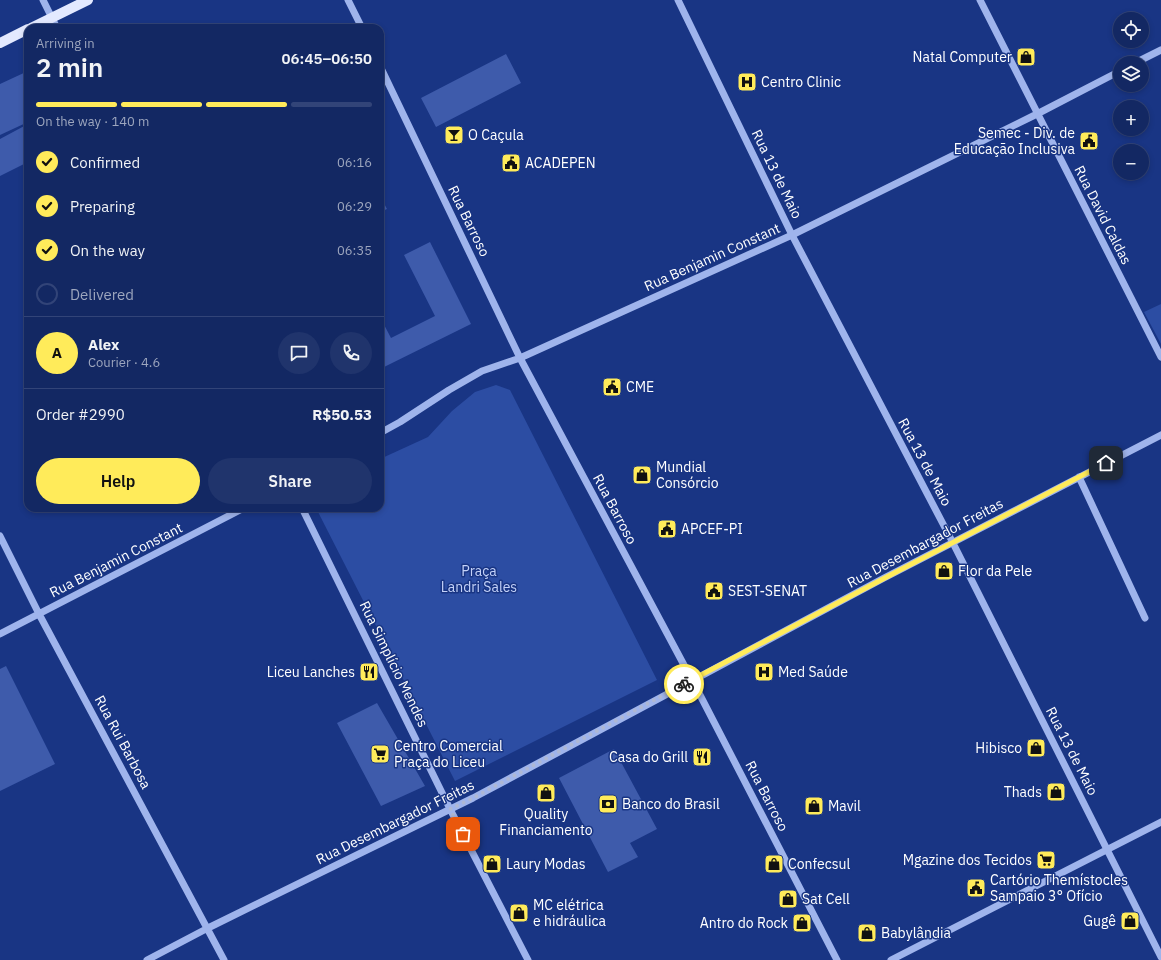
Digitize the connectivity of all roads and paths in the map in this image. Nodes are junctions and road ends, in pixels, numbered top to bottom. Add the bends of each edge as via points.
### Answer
1 (43, 0) edge
2 (88, 0) edge
3 (348, 0) edge
4 (678, 0) edge
5 (980, 0) edge
6 (52, 17) junction
7 (39, 24) edge
8 (55, 24) edge
9 (360, 24) edge
10 (24, 31) edge
11 (0, 43) edge
12 (1161, 50) edge
13 (1149, 56) edge
14 (384, 74) edge
15 (1113, 75) edge
16 (1037, 114) junction
17 (792, 235) junction
18 (1161, 357) edge
19 (520, 358) junction
20 (384, 431) edge
21 (1161, 435) edge
22 (1079, 478) junction
23 (236, 512) edge
24 (304, 512) edge
25 (0, 536) edge
26 (953, 543) junction
27 (39, 614) junction
28 (1145, 618) dead end
29 (0, 634) edge
30 (692, 680) junction
31 (450, 809) junction
32 (1161, 822) edge
33 (1107, 849) junction
34 (208, 928) junction
35 (1161, 957) edge
36 (147, 960) edge
37 (224, 960) edge
38 (528, 960) edge
39 (837, 960) edge
40 (891, 960) edge

1 - 6 street
2 - 6 main road
3 - 9 street
4 - 17 street, Rua 13 de Maio
5 - 16 street, Rua David Caldas
6 - 7 main road
6 - 8 street
10 - 11 main road
12 - 13 street
14 - 19 street, Rua Barroso
15 - 16 street, Rua Benjamin Constant
16 - 17 street, Rua Benjamin Constant
16 - 18 street, Rua David Caldas
17 - 19 street, Rua Benjamin Constant
17 - 26 street, Rua 13 de Maio
19 - 20 street, Rua Benjamin Constant via 482,371
19 - 30 street, Rua Barroso
21 - 22 street, Rua Desembargador Freitas
22 - 26 street, Rua Desembargador Freitas
22 - 28 street
23 - 27 street, Rua Benjamin Constant
24 - 31 street, Rua Simplício Mendes
25 - 27 street, Rua Rui Barbosa
26 - 30 street, Rua Desembargador Freitas
26 - 33 street, Rua 13 de Maio
27 - 29 street, Rua Benjamin Constant
27 - 34 street, Rua Rui Barbosa
30 - 31 street, Rua Desembargador Freitas
30 - 39 street, Rua Barroso
31 - 34 street, Rua Desembargador Freitas
31 - 38 street, Rua Simplício Mendes
32 - 33 street
33 - 35 street, Rua 13 de Maio
33 - 40 street
34 - 36 street, Rua Desembargador Freitas
34 - 37 street, Rua Rui Barbosa

